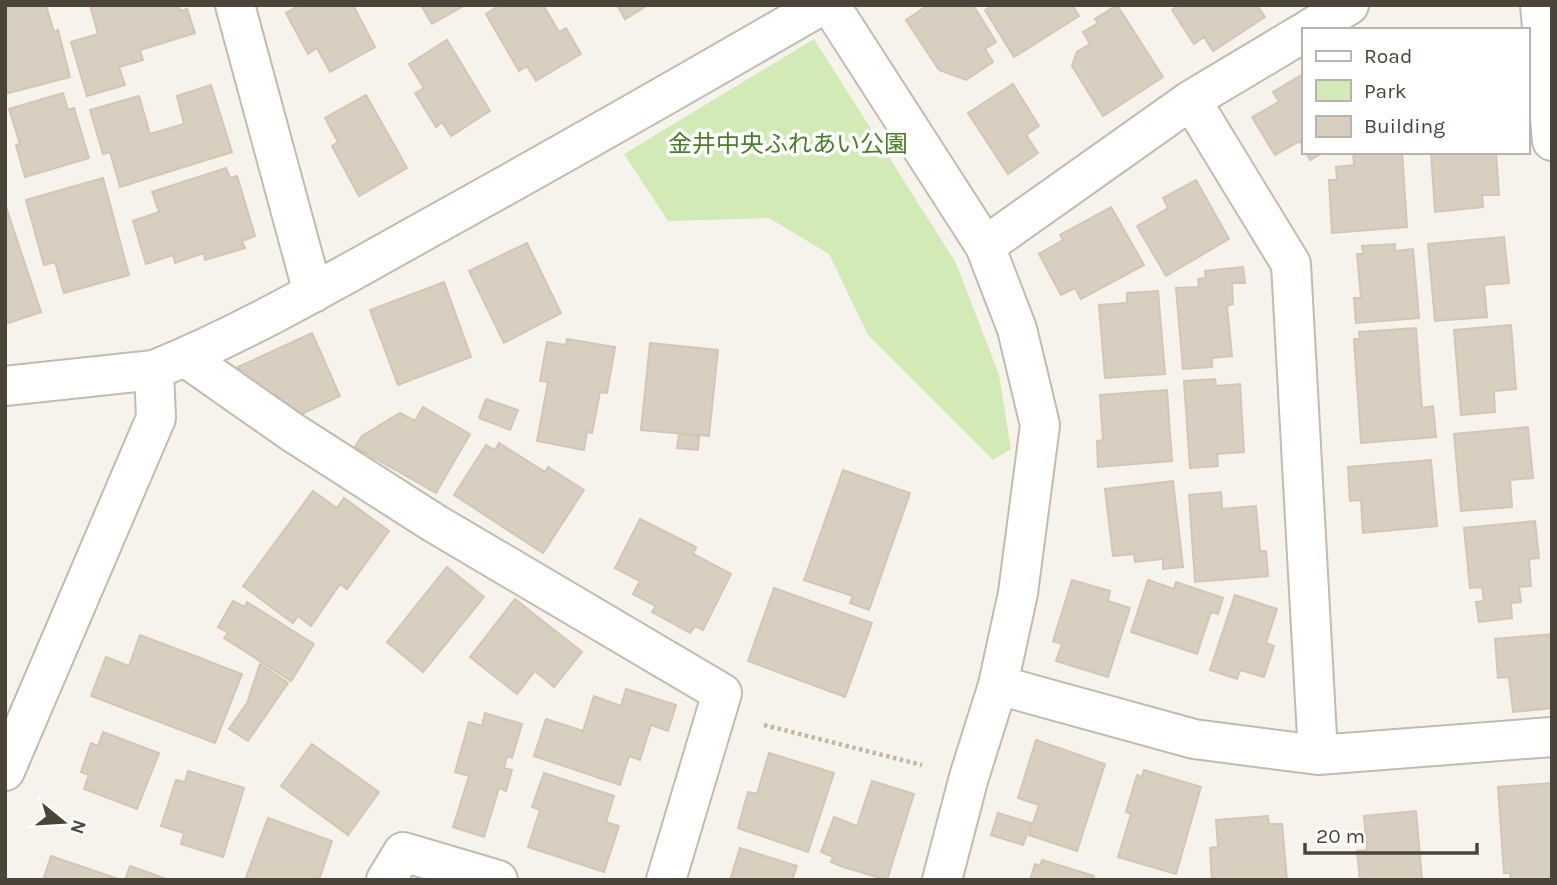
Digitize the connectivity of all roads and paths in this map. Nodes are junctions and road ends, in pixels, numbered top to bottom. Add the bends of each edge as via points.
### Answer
1 (234, 5) edge
2 (822, 5) edge
3 (830, 5) edge
4 (1349, 5) edge
5 (1540, 5) edge
6 (1311, 28) edge
7 (1302, 34) edge
8 (1191, 100) junction
9 (1552, 141) edge
10 (985, 246) junction
11 (313, 293) junction
12 (169, 364) junction
13 (5, 386) edge
14 (998, 685) junction
15 (802, 734) dead end
16 (1552, 737) edge
17 (1318, 755) junction
18 (5, 771) edge
19 (954, 773) junction
20 (386, 880) edge
21 (498, 880) edge
22 (666, 880) edge
23 (942, 880) edge

1 - 11 street
2 - 11 street
3 - 10 street
4 - 6 street
5 - 9 street
7 - 8 street
8 - 10 street
8 - 17 street via 1291,264
10 - 14 street via 1017,329 1040,425 1018,593
11 - 12 street
12 - 13 street
12 - 18 street via 156,418
12 - 22 street via 292,432 434,523 722,693
14 - 17 street via 1194,739
14 - 19 street
15 - 19 path
16 - 17 street
19 - 23 street
20 - 21 street via 403,852

